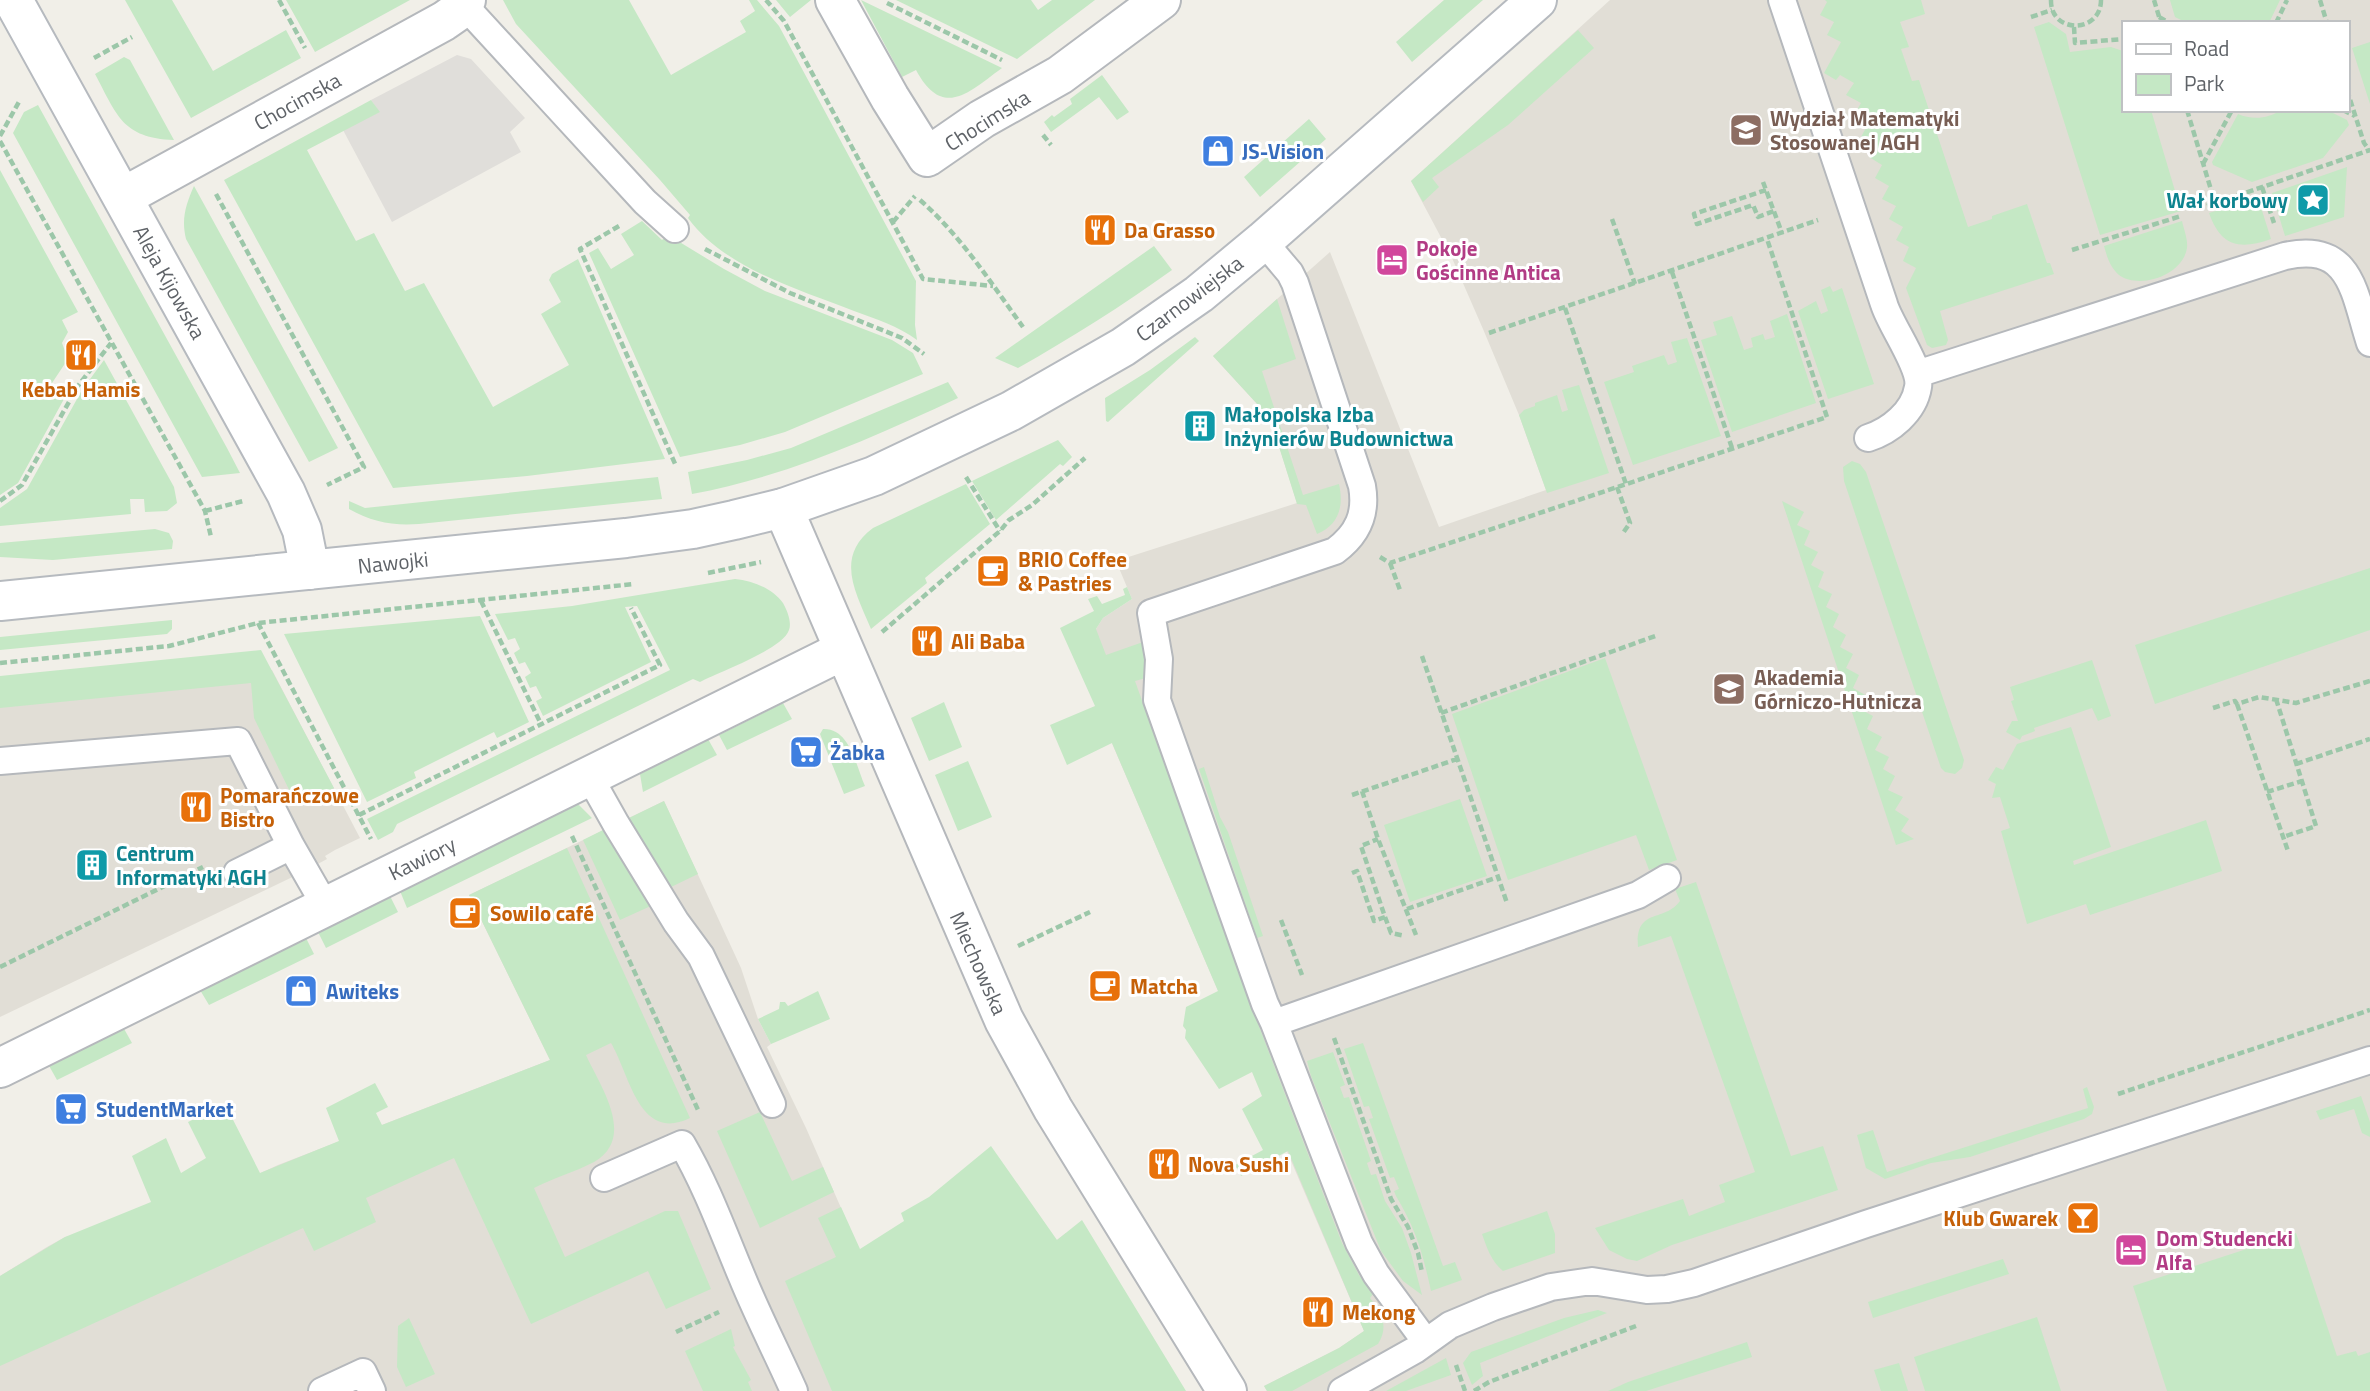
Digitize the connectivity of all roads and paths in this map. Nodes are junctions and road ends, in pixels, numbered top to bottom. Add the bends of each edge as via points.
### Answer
1 (13, 0) edge
2 (279, 0) edge
3 (766, 0) edge
4 (835, 0) edge
5 (880, 0) edge
6 (1161, 0) edge
7 (1537, 0) edge
8 (1782, 0) edge
9 (2051, 0) edge
10 (2101, 0) edge
11 (2154, 0) edge
12 (2287, 0) edge
13 (2320, 0) edge
14 (464, 2) edge
15 (2052, 10) junction
16 (2031, 17) dead end
17 (2160, 20) edge
18 (2277, 21) edge
19 (2326, 21) edge
20 (2074, 27) junction
21 (132, 37) dead end
22 (2122, 39) edge
23 (88, 47) dead end
24 (305, 49) dead end
25 (1005, 61) dead end
26 (16, 89) dead end
27 (2349, 96) edge
28 (2188, 112) edge
29 (2231, 112) edge
30 (2347, 112) edge
31 (2355, 116) junction
32 (1045, 137) dead end
33 (0, 138) edge
34 (1051, 145) dead end
35 (2370, 151) edge
36 (3, 153) edge
37 (2203, 164) junction
38 (1763, 182) dead end
39 (1766, 190) junction
40 (215, 192) dead end
41 (123, 197) junction
42 (2215, 203) junction
43 (927, 206) dead end
44 (2207, 206) dead end
45 (651, 208) junction
46 (1852, 208) junction
47 (1774, 211) junction
48 (2182, 216) dead end
49 (1612, 219) dead end
50 (675, 229) joint
51 (1782, 233) junction
52 (1767, 239) junction
53 (1263, 241) junction
54 (2072, 250) dead end
55 (1672, 272) junction
56 (1635, 284) junction
57 (993, 286) junction
58 (1565, 308) junction
59 (1023, 327) dead end
60 (1489, 333) dead end
61 (111, 343) junction
62 (2370, 344) edge
63 (924, 354) dead end
64 (1917, 374) junction
65 (1868, 438) dead end
66 (1732, 448) junction
67 (1085, 458) dead end
68 (676, 466) dead end
69 (965, 477) dead end
70 (1626, 484) junction
71 (322, 486) dead end
72 (1617, 486) junction
73 (249, 499) dead end
74 (0, 501) edge
75 (783, 508) junction
76 (205, 511) junction
77 (1000, 531) junction
78 (1623, 533) dead end
79 (1349, 538) junction
80 (214, 547) dead end
81 (1390, 563) junction
82 (737, 569) dead end
83 (310, 570) junction
84 (697, 574) dead end
85 (644, 582) dead end
86 (1400, 590) dead end
87 (0, 601) edge
88 (481, 601) junction
89 (631, 608) dead end
90 (258, 623) junction
91 (880, 634) dead end
92 (1658, 635) dead end
93 (844, 650) junction
94 (1422, 656) dead end
95 (0, 663) edge
96 (2370, 681) edge
97 (2276, 699) junction
98 (2237, 704) junction
99 (2213, 708) dead end
100 (1441, 713) junction
101 (541, 724) junction
102 (2370, 739) edge
103 (1457, 759) junction
104 (0, 761) edge
105 (2297, 764) junction
106 (589, 776) junction
107 (2302, 780) junction
108 (1362, 792) junction
109 (2267, 792) junction
110 (1352, 795) dead end
111 (359, 815) junction
112 (572, 836) dead end
113 (2283, 838) junction
114 (1378, 839) junction
115 (291, 846) junction
116 (374, 846) dead end
117 (2288, 851) dead end
118 (1493, 861) dead end
119 (207, 865) dead end
120 (237, 873) dead end
121 (1352, 873) dead end
122 (1498, 877) dead end
123 (1667, 878) dead end
124 (1404, 901) dead end
125 (326, 907) junction
126 (1407, 909) dead end
127 (1090, 912) dead end
128 (1385, 917) junction
129 (1281, 920) dead end
130 (1411, 938) dead end
131 (1291, 946) dead end
132 (1009, 951) dead end
133 (0, 967) edge
134 (1318, 1007) junction
135 (2370, 1010) edge
136 (1274, 1023) junction
137 (2370, 1060) edge
138 (0, 1068) edge
139 (2118, 1094) dead end
140 (772, 1104) dead end
141 (701, 1116) dead end
142 (604, 1178) dead end
143 (729, 1307) dead end
144 (1639, 1325) dead end
145 (676, 1332) dead end
146 (1434, 1336) junction
147 (1453, 1355) dead end
148 (322, 1391) edge
149 (372, 1391) edge
150 (794, 1391) edge
151 (1227, 1391) edge
152 (1342, 1391) edge
153 (1465, 1391) edge
154 (1474, 1391) edge

1 - 41 street, Aleja Kijowska
2 - 24 path
3 - 57 path via 784,21 923,279
4 - 6 street, Chocimska via 927,158 982,119 1060,75
5 - 25 path
7 - 53 street, Czarnowiejska
8 - 46 lane
9 - 15 path
10 - 20 path via 2095,19
11 - 17 path
12 - 18 path
13 - 19 path
14 - 41 street, Chocimska via 444,21
14 - 45 lane
15 - 16 path
15 - 20 path
20 - 22 path via 2076,43
21 - 23 path via 95,59
26 - 33 path via 21,99
27 - 31 path
28 - 37 path
29 - 37 path
30 - 31 path
31 - 35 path
32 - 34 path
33 - 36 path
35 - 42 path
36 - 61 path
37 - 42 path
38 - 39 path
39 - 47 path
39 - 47 path via 1694,214 1697,223 1753,205 1758,217
40 - 71 path via 364,467
41 - 83 street, Aleja Kijowska via 286,493 302,530
42 - 44 path
43 - 57 path
45 - 50 lane
45 - 68 path via 580,249
46 - 51 path
46 - 64 lane via 1885,309
47 - 51 path
48 - 54 path
49 - 56 path
50 - 63 path via 719,259 902,338
51 - 52 path
52 - 55 path
52 - 66 path via 1828,416
53 - 75 street, Czarnowiejska via 1124,347 1011,411 874,476
53 - 79 lane via 1295,283 1362,486 1361,522
55 - 56 path
55 - 66 path
56 - 58 path
57 - 59 path
58 - 60 path
58 - 70 path
61 - 74 path via 78,386 22,485
61 - 76 path
62 - 64 lane via 2343,268 2327,256 2302,253
64 - 65 lane via 1918,388 1907,410 1886,430
66 - 70 path
67 - 77 path
69 - 77 path
70 - 72 path
72 - 78 path via 1630,523
72 - 81 path
73 - 76 path
75 - 83 street, Nawojki via 639,537
75 - 93 street, Miechowska
76 - 80 path
77 - 91 path
79 - 81 path
79 - 136 lane via 1325,555 1151,613 1158,659 1157,700
81 - 86 path
82 - 84 path
83 - 87 street, Nawojki
85 - 88 path
88 - 90 path
88 - 101 path
89 - 101 path via 660,665
90 - 95 path via 169,646
90 - 111 path
92 - 100 path
93 - 106 street, Kawiory
93 - 151 street, Miechowska via 989,988 1029,1069
94 - 100 path
96 - 97 path via 2296,703
97 - 98 path via 2259,697
97 - 105 path
98 - 99 path
98 - 109 path
100 - 103 path
101 - 111 path
102 - 105 path
103 - 108 path
103 - 118 path
104 - 115 lane via 238,741
105 - 107 path
106 - 125 street, Kawiory
106 - 140 lane via 701,956
107 - 109 path
107 - 113 path via 2316,826
108 - 110 path
108 - 114 path
109 - 113 path
111 - 116 path
112 - 141 path
113 - 117 path
114 - 124 path
114 - 128 path via 1361,846
115 - 120 lane
115 - 125 lane
119 - 133 path
121 - 128 path via 1357,871 1374,921
122 - 126 path
123 - 134 lane via 1627,899
125 - 138 street, Kawiory
127 - 132 path
128 - 130 path via 1391,933
129 - 131 path
134 - 136 lane
134 - 146 path via 1330,1026 1391,1199 1418,1253
135 - 139 path
136 - 146 lane via 1359,1243 1377,1273
137 - 146 lane via 1694,1283 1647,1290 1602,1281 1568,1283 1483,1311
142 - 150 lane via 682,1144
143 - 145 path
144 - 154 path
146 - 152 lane
147 - 153 path
148 - 149 lane via 363,1372

